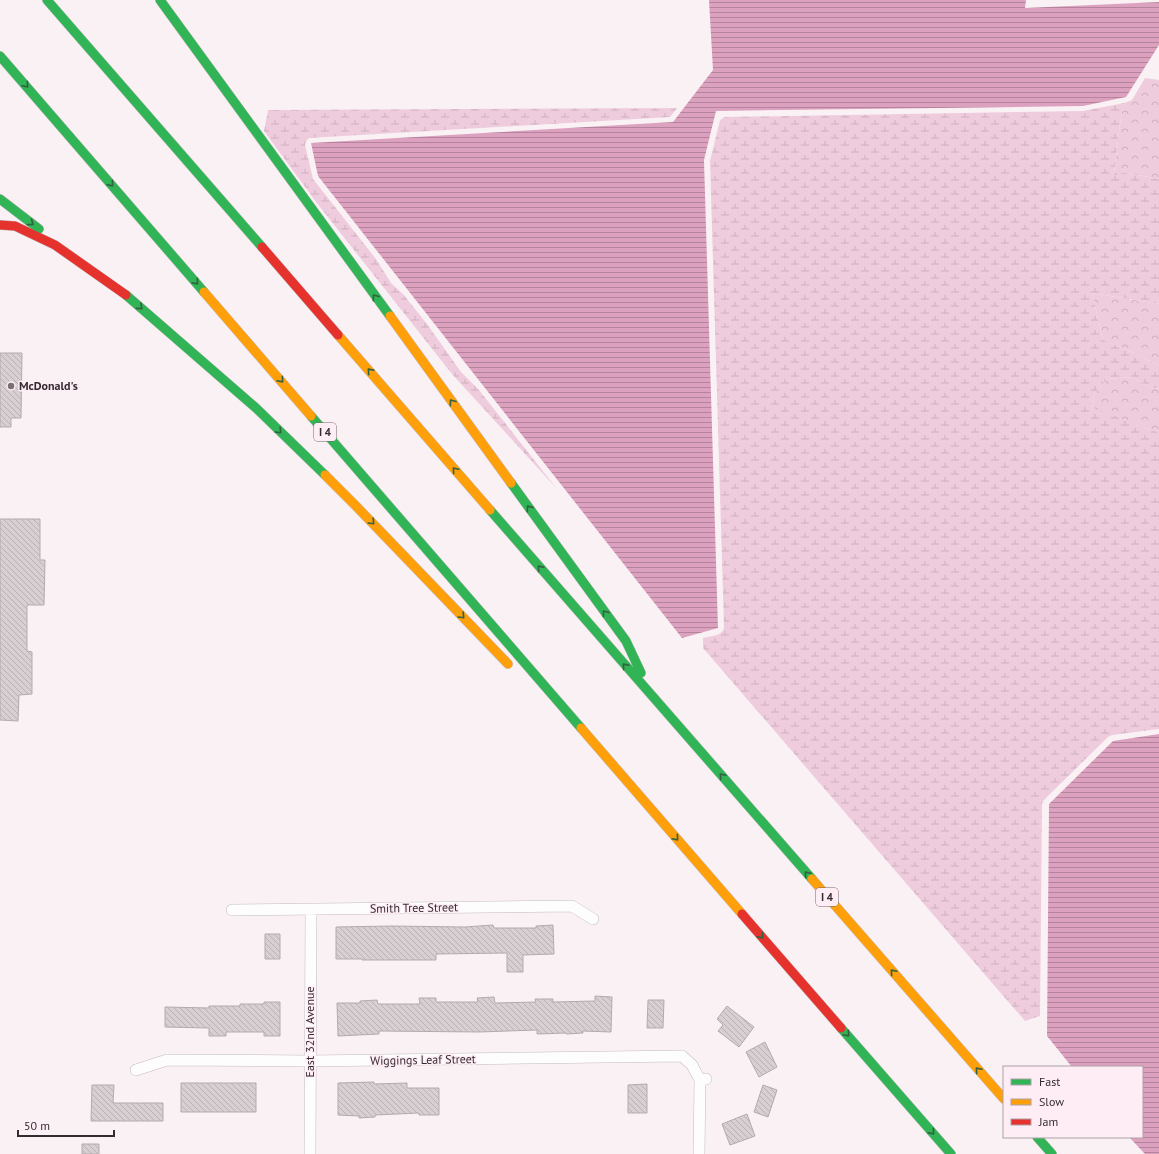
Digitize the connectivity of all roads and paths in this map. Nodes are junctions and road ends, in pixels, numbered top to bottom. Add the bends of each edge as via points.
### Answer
1 (47, 0) edge
2 (160, 0) edge
3 (0, 56) edge
4 (0, 199) edge
5 (0, 225) edge
6 (125, 294) junction
7 (514, 669) dead end
8 (651, 695) junction
9 (547, 703) dead end
10 (650, 808) junction
11 (232, 910) dead end
12 (311, 910) junction
13 (593, 919) dead end
14 (310, 1061) junction
15 (136, 1070) dead end
16 (1003, 1098) edge
17 (1038, 1138) edge
18 (310, 1154) edge
19 (699, 1154) edge
20 (951, 1154) edge
21 (1052, 1154) edge

8 -> 1 highway, I 4
8 -> 2 highway via 626,641
3 -> 10 highway, I 4
4 -> 6 highway
5 - 6 highway via 15,226 55,246
6 -> 7 highway via 256,408 355,505
16 -> 8 highway, I 4
9 - 10 highway
10 -> 20 highway, I 4
11 - 12 street, Smith Tree Street
12 - 13 street, Smith Tree Street via 572,906
12 - 14 street, East 32nd Avenue
14 - 15 street, Wiggings Leaf Street via 167,1060
14 - 18 street, East 32nd Avenue
14 - 19 street, Wiggings Leaf Street via 682,1056 703,1080
17 - 21 highway

